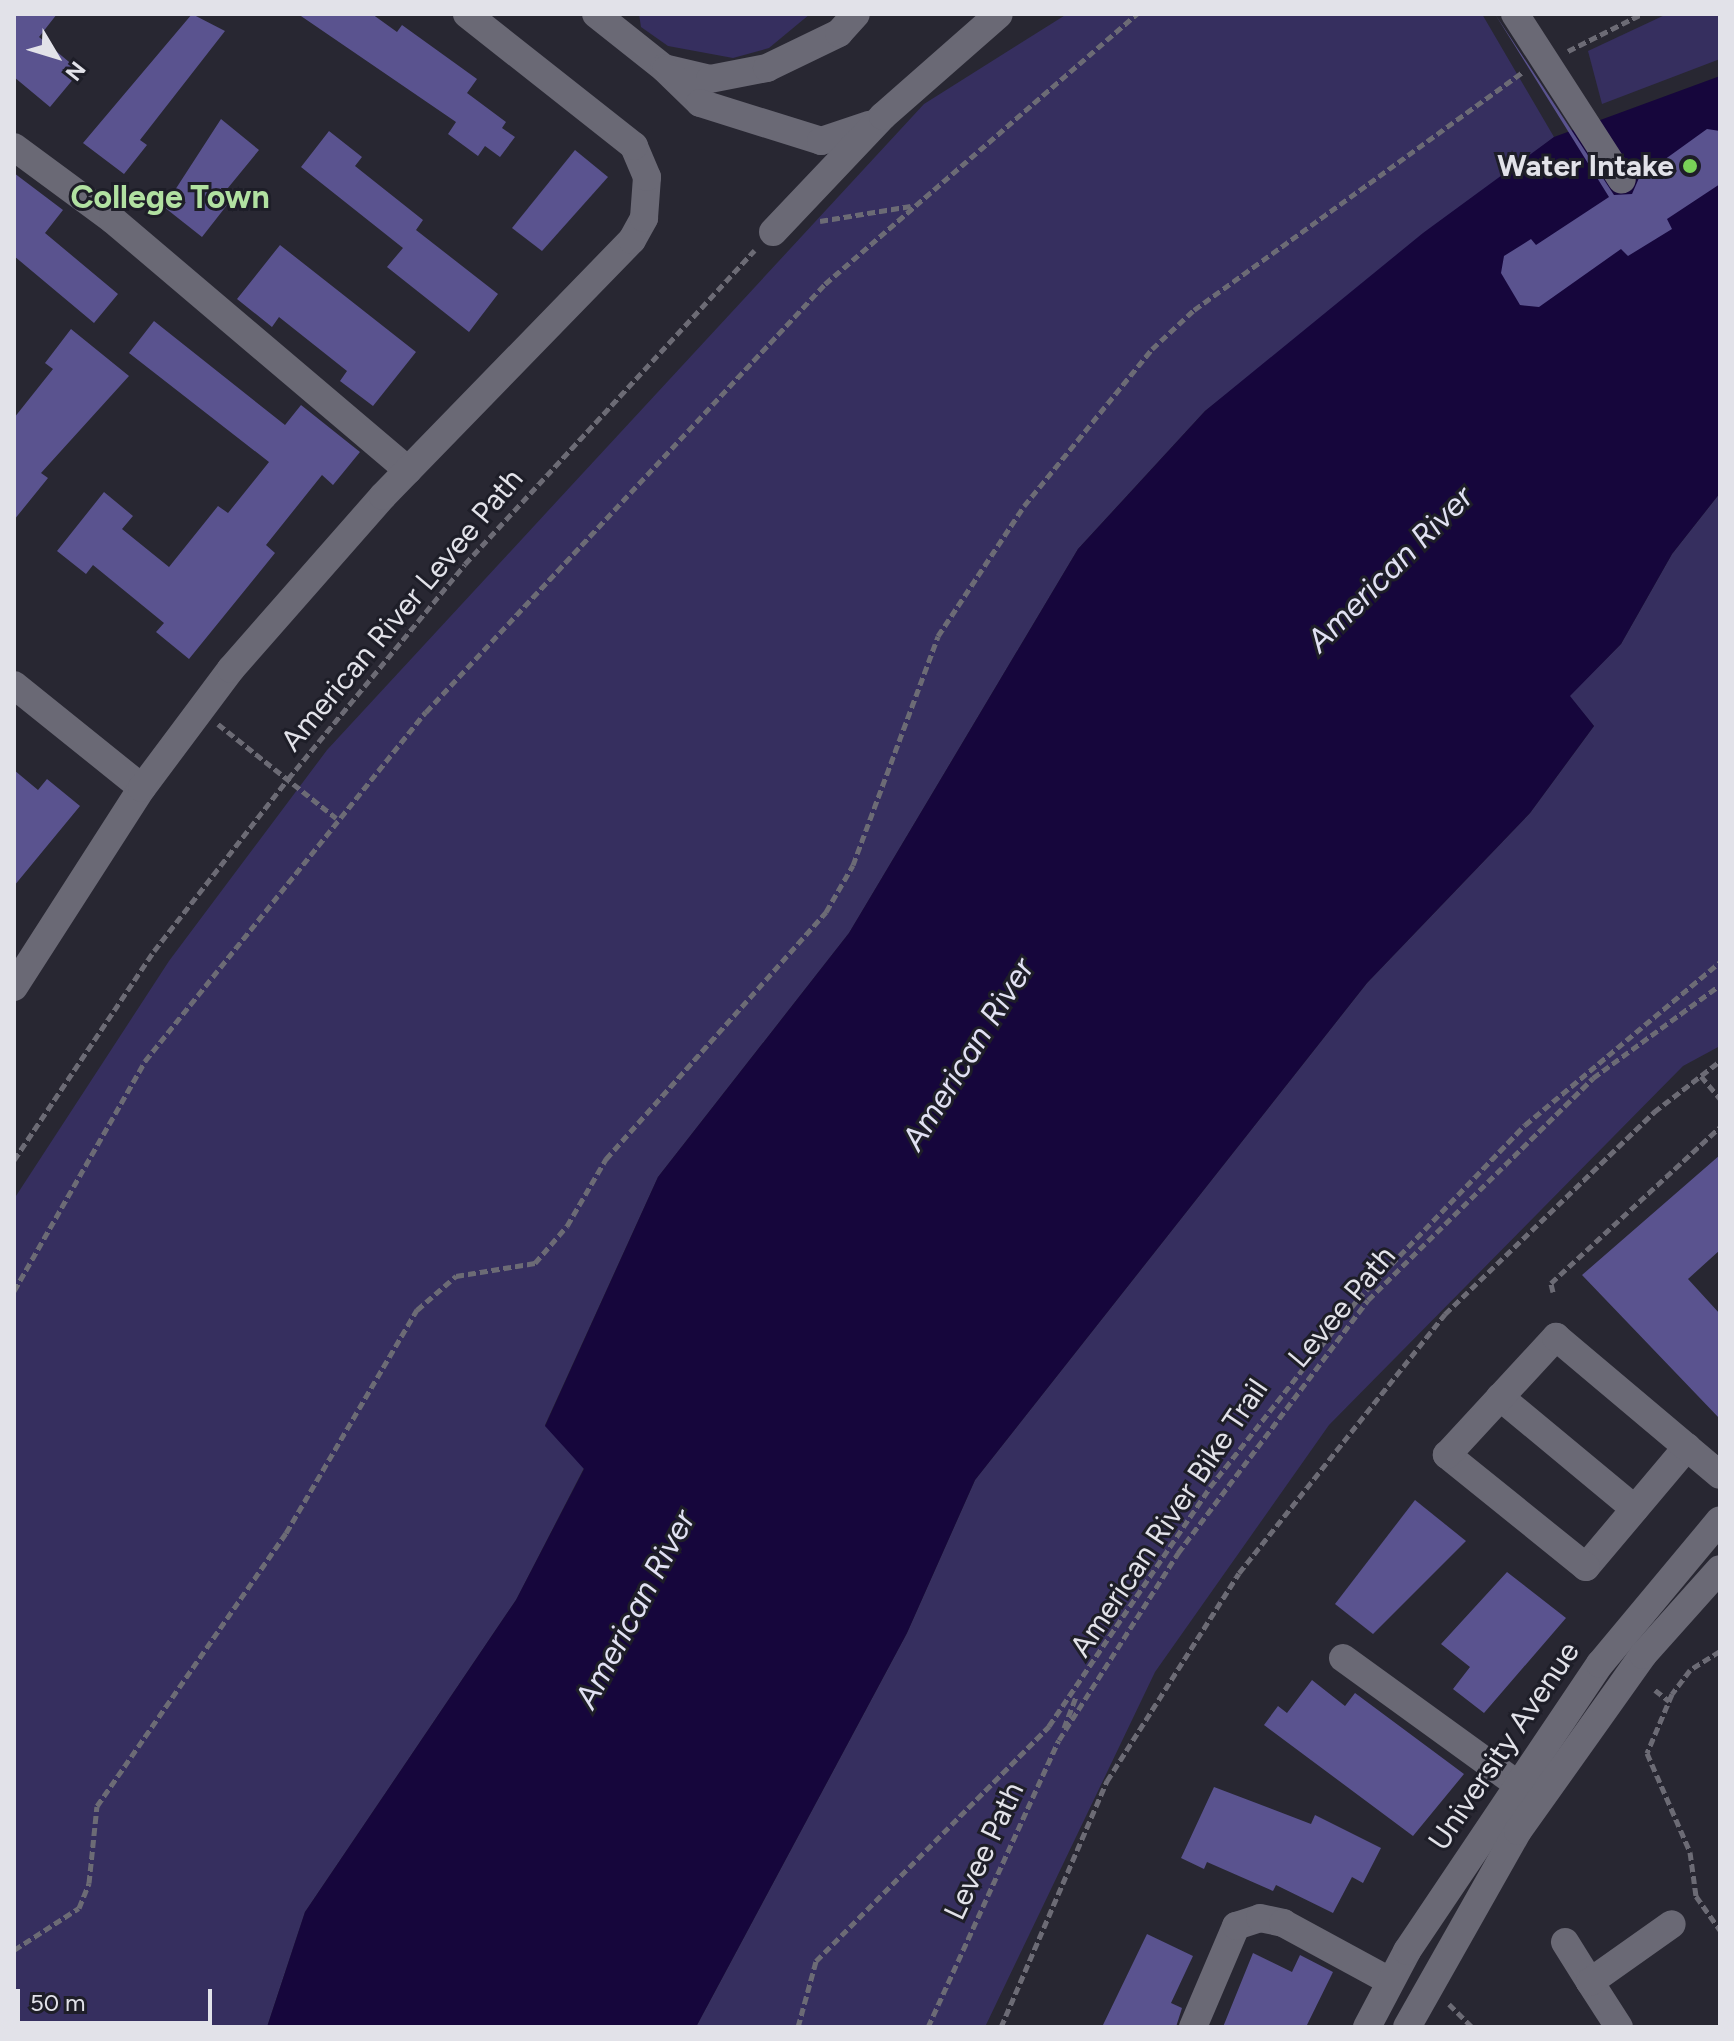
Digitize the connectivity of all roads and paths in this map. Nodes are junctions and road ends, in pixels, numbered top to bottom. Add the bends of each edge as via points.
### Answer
1 (467, 14) edge
2 (596, 14) edge
3 (856, 14) edge
4 (999, 14) edge
5 (1137, 14) edge
6 (1515, 14) edge
7 (1642, 14) edge
8 (1562, 53) dead end
9 (1533, 66) dead end
10 (664, 68) junction
11 (883, 116) junction
12 (14, 147) edge
13 (1622, 180) dead end
14 (912, 206) junction
15 (815, 222) dead end
16 (773, 232) joint
17 (408, 470) junction
18 (14, 685) edge
19 (200, 709) junction
20 (288, 779) junction
21 (142, 788) junction
22 (336, 818) junction
23 (1720, 962) edge
24 (1720, 985) edge
25 (14, 987) edge
26 (1720, 1061) edge
27 (1701, 1076) junction
28 (1720, 1099) edge
29 (1720, 1127) edge
30 (14, 1160) edge
31 (14, 1291) edge
32 (1553, 1292) dead end
33 (1500, 1397) junction
34 (1687, 1447) junction
35 (1720, 1475) edge
36 (1635, 1509) junction
37 (1720, 1520) edge
38 (1720, 1569) edge
39 (1720, 1651) edge
40 (1343, 1658) dead end
41 (1078, 1690) junction
42 (1655, 1690) dead end
43 (1669, 1701) junction
44 (1059, 1740) junction
45 (1528, 1792) junction
46 (1672, 1924) dead end
47 (1720, 1930) edge
48 (1565, 1942) dead end
49 (14, 1950) edge
50 (1390, 1981) junction
51 (1590, 1982) junction
52 (1448, 2004) dead end
53 (798, 2027) edge
54 (928, 2027) edge
55 (1001, 2027) edge
56 (1193, 2027) edge
57 (1367, 2027) edge
58 (1407, 2027) edge
59 (1472, 2027) edge
60 (1619, 2027) edge

1 - 17 street via 623,134 642,161 648,201 632,240
2 - 10 street
3 - 10 street via 839,33 767,68 710,79
4 - 11 street
5 - 14 path
6 - 13 street
7 - 8 path
9 - 49 path via 1194,310 1152,349 1024,506 938,636 853,865 826,912 606,1159 567,1226 535,1263 456,1276 417,1310 286,1533 97,1806 89,1883 79,1908
10 - 11 street via 700,103 821,141 854,134
11 - 16 street
12 - 17 street via 113,220
14 - 15 path
14 - 22 path via 768,340
16 - 20 path, American River Levee Path via 475,553
17 - 19 street
18 - 21 street
19 - 20 path
19 - 21 street
20 - 22 path
20 - 30 path, American River Levee Path via 154,951
21 - 25 street
22 - 31 path via 145,1061
23 - 41 path, American River Bike Trail via 1525,1125 1358,1299 1210,1487
24 - 44 path, Levee Path via 1593,1078 1368,1300 1178,1553
26 - 27 path
27 - 28 path
27 - 55 path via 1445,1314 1239,1573 1107,1781
29 - 32 path via 1551,1283
33 - 34 street via 1556,1337
33 - 36 street
33 - 36 street via 1447,1455 1586,1567
34 - 35 street
34 - 36 street
37 - 45 street, University Avenue via 1641,1608
38 - 45 street, University Avenue
39 - 43 path via 1690,1670
40 - 45 street
41 - 44 path
41 - 53 path, American River Bike Trail via 1003,1776 831,1943 807,1978
42 - 43 path
43 - 47 path via 1649,1741 1649,1764 1690,1852 1696,1896
44 - 54 path, Levee Path
45 - 50 street, University Avenue
45 - 58 street, University Avenue
46 - 51 street
48 - 51 street
50 - 56 street via 1283,1923 1260,1918 1236,1926
50 - 57 street, University Avenue
51 - 60 street
52 - 59 path

